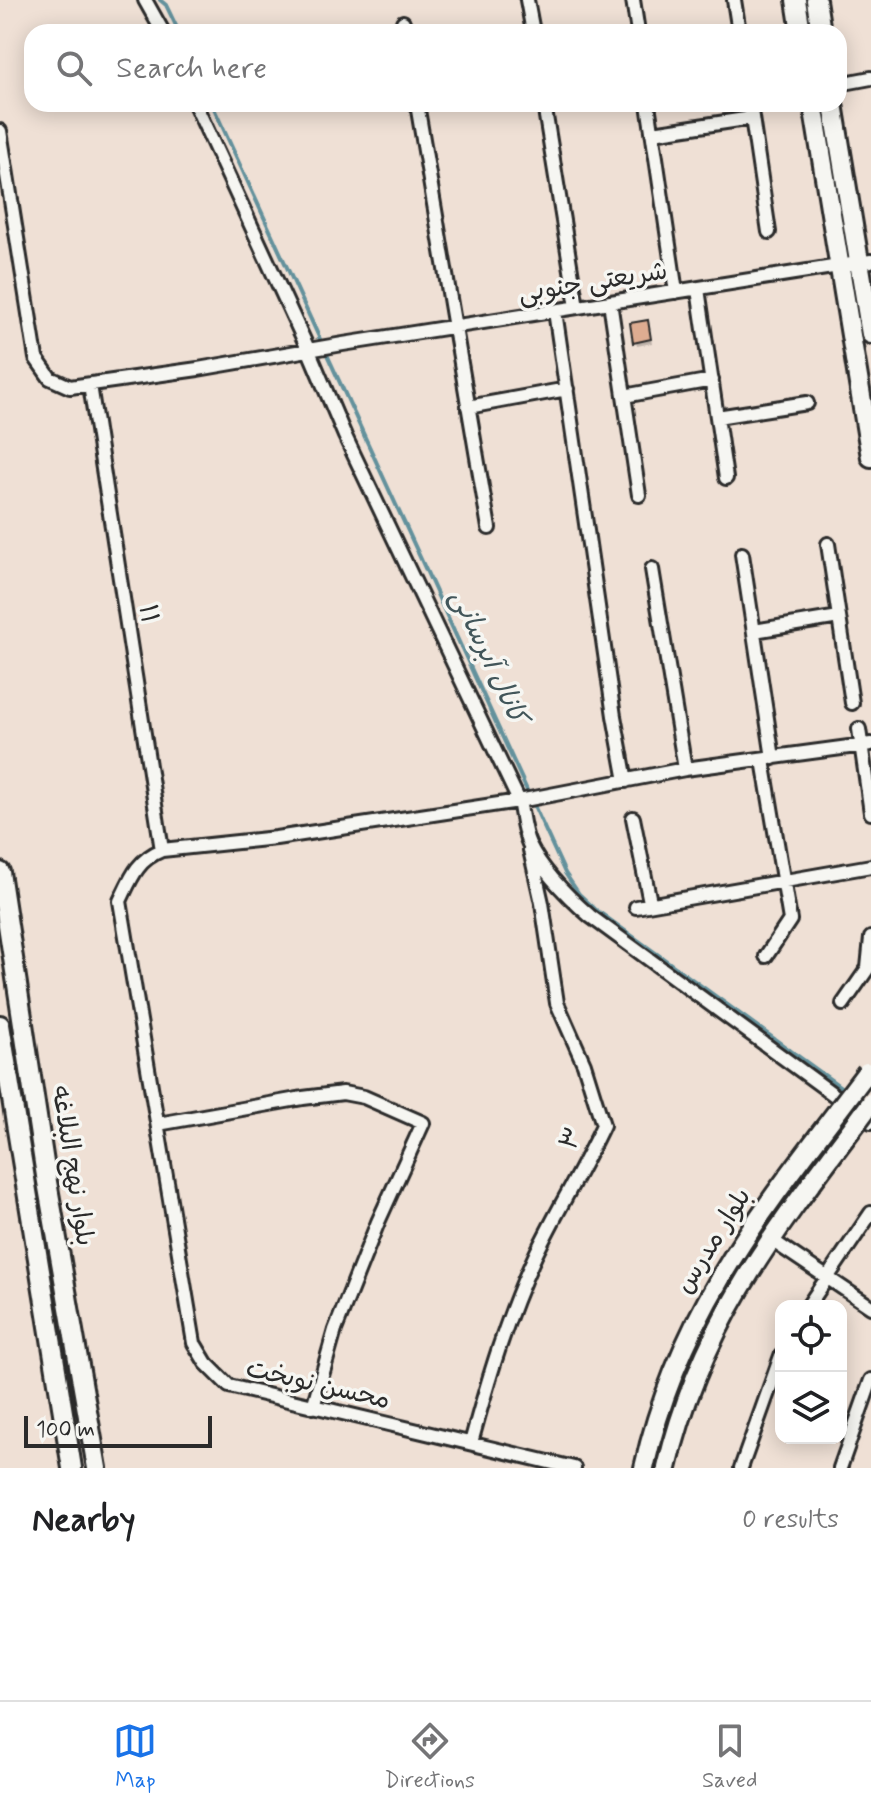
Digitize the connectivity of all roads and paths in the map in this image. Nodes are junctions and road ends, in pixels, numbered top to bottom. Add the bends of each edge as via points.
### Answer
1 (145, 0) edge
2 (527, 0) edge
3 (633, 0) edge
4 (734, 0) edge
5 (796, 0) edge
6 (816, 0) edge
7 (158, 24) edge
8 (532, 24) edge
9 (637, 24) edge
10 (738, 24) edge
11 (800, 24) edge
12 (820, 24) edge
13 (871, 78) edge
14 (847, 82) edge
15 (199, 112) edge
16 (418, 112) edge
17 (545, 112) edge
18 (649, 112) edge
19 (751, 112) edge
20 (815, 112) edge
21 (834, 112) edge
22 (752, 118) junction
23 (0, 131) edge
24 (653, 133) junction
25 (769, 232) dead end
26 (855, 264) edge
27 (698, 289) junction
28 (676, 292) junction
29 (610, 302) junction
30 (577, 307) junction
31 (555, 311) junction
32 (455, 326) junction
33 (871, 334) edge
34 (309, 351) junction
35 (712, 380) junction
36 (90, 385) junction
37 (567, 389) junction
38 (624, 396) junction
39 (807, 403) dead end
40 (468, 407) junction
41 (717, 417) junction
42 (871, 457) edge
43 (726, 478) dead end
44 (639, 495) dead end
45 (489, 528) dead end
46 (828, 544) dead end
47 (742, 554) dead end
48 (652, 569) dead end
49 (839, 617) junction
50 (754, 631) junction
51 (852, 703) dead end
52 (859, 729) dead end
53 (871, 744) edge
54 (768, 759) junction
55 (685, 769) junction
56 (626, 781) junction
57 (519, 801) junction
58 (871, 813) edge
59 (633, 818) dead end
60 (529, 843) junction
61 (162, 850) junction
62 (871, 866) edge
63 (0, 872) edge
64 (783, 881) junction
65 (650, 902) junction
66 (636, 907) dead end
67 (871, 938) edge
68 (766, 956) dead end
69 (843, 1004) dead end
70 (0, 1025) edge
71 (869, 1069) edge
72 (871, 1103) edge
73 (864, 1122) edge
74 (158, 1124) junction
75 (871, 1213) edge
76 (770, 1239) junction
77 (826, 1277) junction
78 (812, 1300) edge
79 (871, 1307) edge
80 (775, 1372) edge
81 (871, 1380) edge
82 (313, 1407) junction
83 (471, 1443) junction
84 (72, 1468) edge
85 (97, 1468) edge
86 (574, 1468) edge
87 (644, 1468) edge
88 (667, 1468) edge
89 (741, 1468) edge
90 (840, 1468) edge

1 - 7 street
2 - 8 street
3 - 9 street
4 - 10 street
5 - 11 street
6 - 12 street
13 - 14 street
15 - 34 street, ۳
16 - 32 street
17 - 30 street
18 - 24 street
19 - 22 street
20 - 26 street
21 - 26 street
22 - 24 street
22 - 25 street
23 - 36 street, شریعتی جنوبی via 36,358 50,378 70,387
24 - 28 street
26 - 27 street, شریعتی جنوبی
26 - 33 street
26 - 42 street
27 - 28 street, شریعتی جنوبی
27 - 35 street
28 - 29 street, شریعتی جنوبی
29 - 30 street, شریعتی جنوبی
29 - 38 street
30 - 31 street, شریعتی جنوبی
31 - 32 street, شریعتی جنوبی
31 - 37 street
32 - 34 street, شریعتی جنوبی
32 - 40 street
34 - 36 street, شریعتی جنوبی
34 - 57 street, ۳
35 - 38 street
35 - 41 street
36 - 61 street, ۱۱
37 - 40 street
37 - 56 street
38 - 44 street
39 - 41 street
40 - 45 street
41 - 43 street
46 - 49 street
47 - 50 street
48 - 55 street
49 - 50 street
49 - 51 street
50 - 54 street
52 - 58 street
53 - 54 street
54 - 55 street
54 - 64 street
55 - 56 street
56 - 57 street
57 - 60 street, ۳
57 - 61 street
59 - 65 street
60 - 73 street via 590,916
60 - 83 street, ۳ via 557,1003 603,1125 516,1300
61 - 74 street, محسن نوبخت via 135,869 120,901
62 - 64 street
63 - 85 street, بلوار نهج البلاغه
64 - 65 street
64 - 68 street via 790,920
65 - 66 street
67 - 69 street via 868,968
70 - 84 street, بلوار نهج البلاغه
71 - 87 street, بلوار مدرس, bridge via 765,1206 700,1312 666,1392
72 - 73 street, بلوار مدرس, bridge
73 - 76 street, بلوار مدرس
74 - 82 street, محسن نوبخت via 194,1343 229,1386
74 - 82 street via 343,1093 423,1123 335,1330
75 - 77 street
76 - 77 street
76 - 88 street, بلوار مدرس via 741,1282 702,1360
77 - 78 street
77 - 79 street
80 - 89 street
81 - 90 street
82 - 83 street, محسن نوبخت
83 - 86 street, محسن نوبخت

